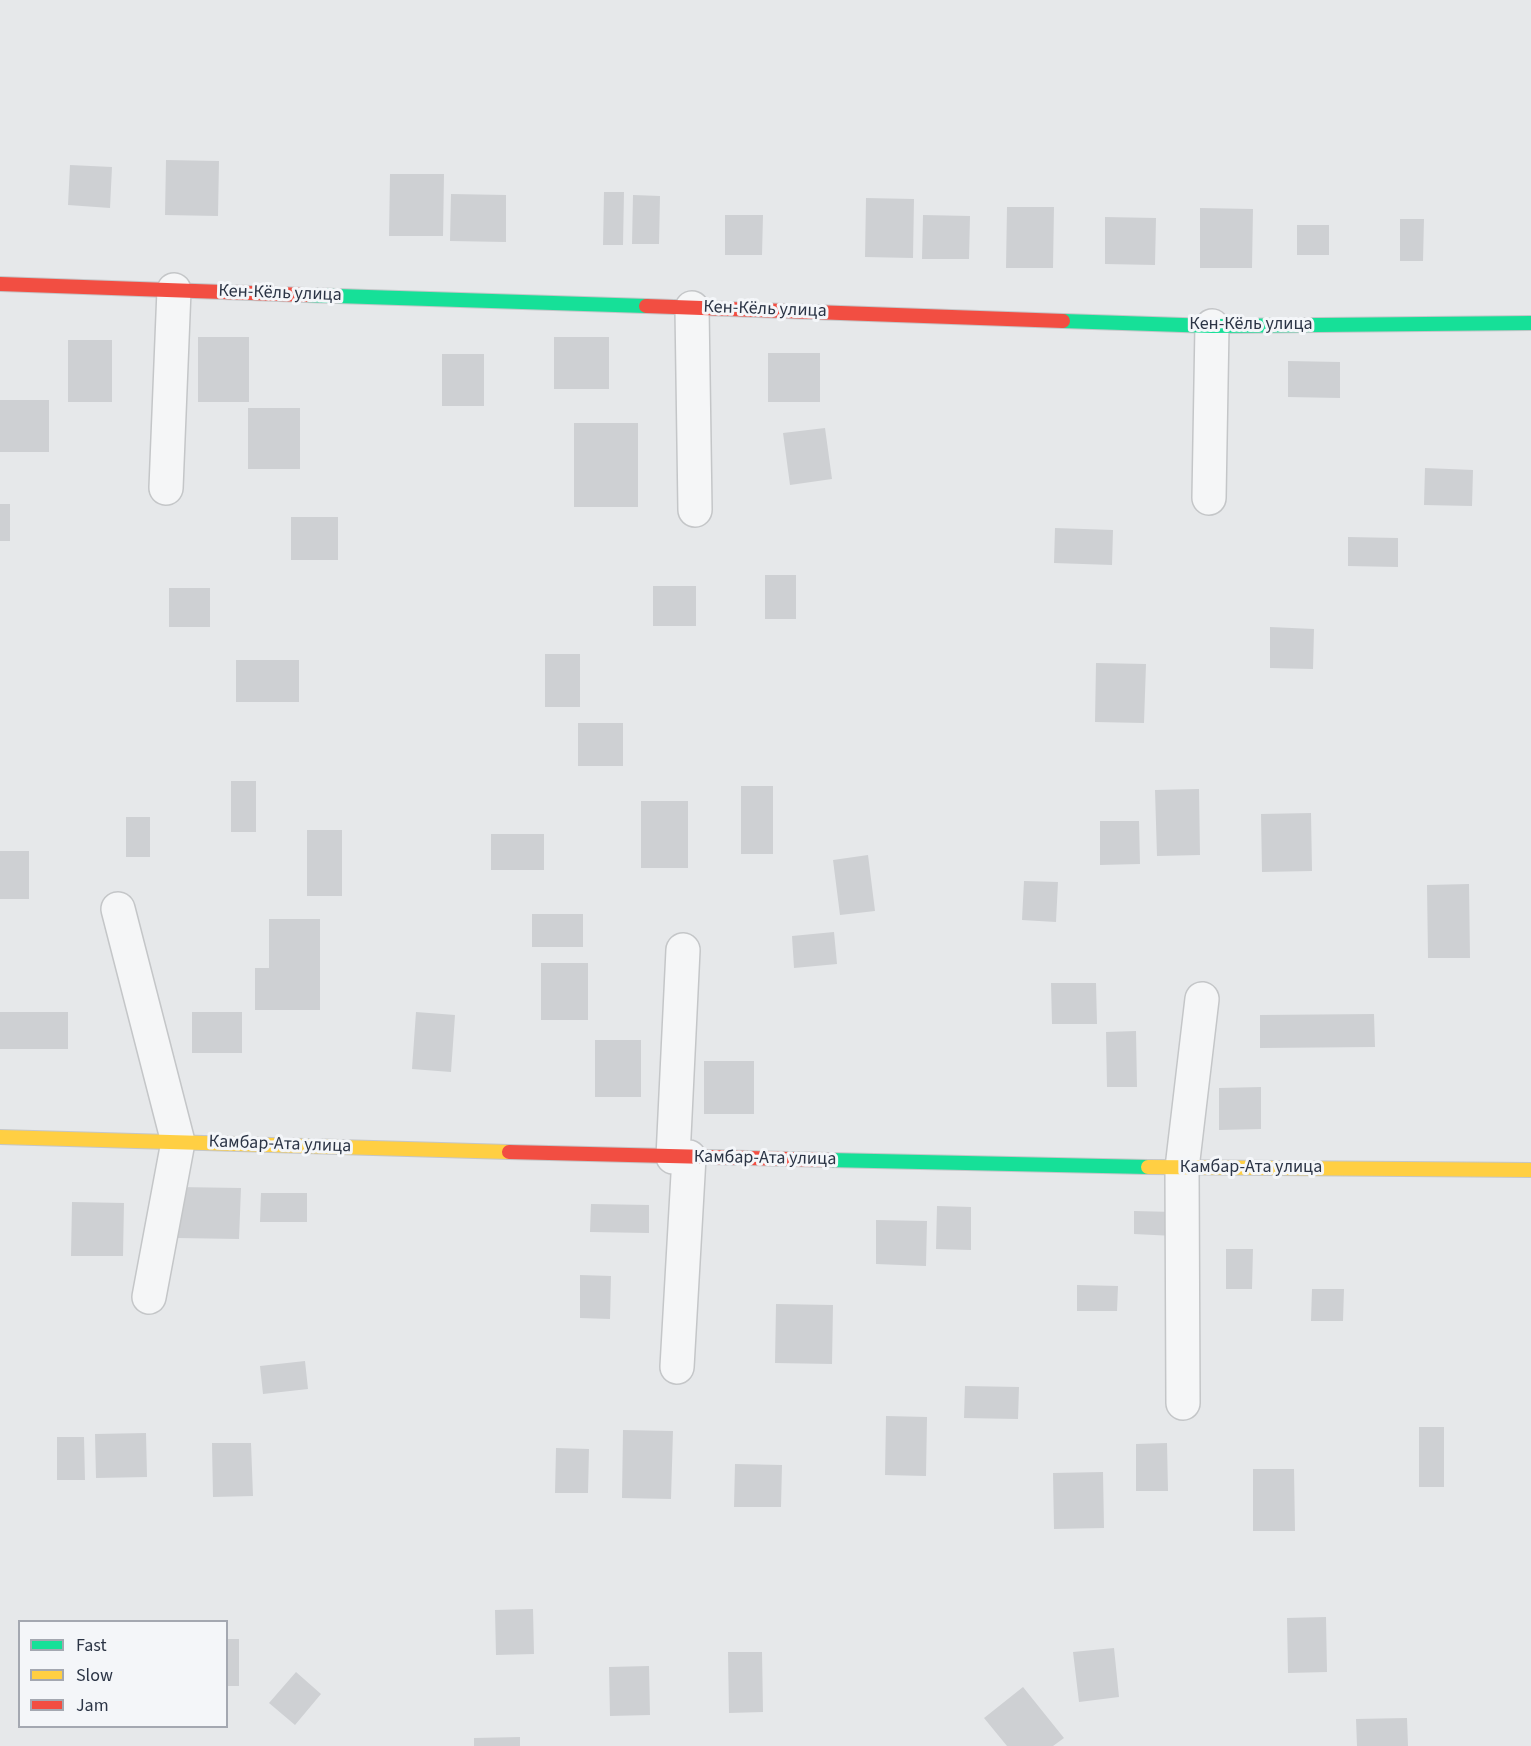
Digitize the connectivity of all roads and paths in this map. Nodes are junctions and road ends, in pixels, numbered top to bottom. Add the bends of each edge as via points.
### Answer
1 (0, 284) edge
2 (174, 290) junction
3 (692, 308) junction
4 (1531, 323) edge
5 (1212, 326) junction
6 (166, 488) dead end
7 (1209, 498) dead end
8 (695, 510) dead end
9 (118, 909) dead end
10 (683, 950) dead end
11 (1202, 999) dead end
12 (0, 1137) edge
13 (178, 1142) junction
14 (681, 1157) junction
15 (1182, 1168) junction
16 (1531, 1170) edge
17 (149, 1297) dead end
18 (677, 1367) dead end
19 (1183, 1403) dead end

1 - 2 street, Кен-Кёль улица
2 - 3 street, Кен-Кёль улица
2 - 6 street
3 - 5 street, Кен-Кёль улица
3 - 8 street
4 - 5 street, Кен-Кёль улица
5 - 7 street
9 - 13 street
10 - 14 street
11 - 15 street
12 - 13 street, Камбар-Ата улица
13 - 14 street, Камбар-Ата улица
13 - 17 street
14 - 15 street, Камбар-Ата улица
14 - 18 street
15 - 16 street, Камбар-Ата улица
15 - 19 street

